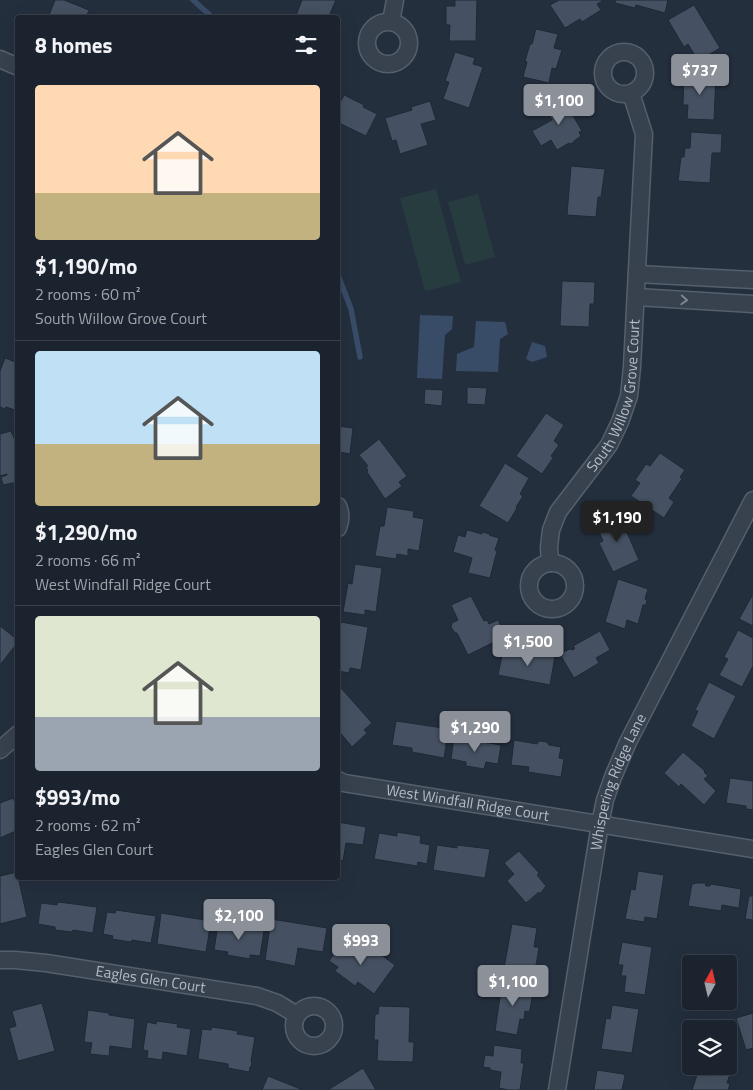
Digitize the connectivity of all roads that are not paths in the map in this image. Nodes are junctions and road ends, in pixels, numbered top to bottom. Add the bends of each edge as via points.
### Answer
1 (395, 0) edge
2 (391, 22) dead end
3 (0, 59) edge
4 (15, 66) edge
5 (631, 93) dead end
6 (637, 274) junction
7 (753, 280) edge
8 (636, 297) junction
9 (753, 304) edge
10 (753, 500) edge
11 (550, 563) dead end
12 (15, 737) edge
13 (0, 750) edge
14 (340, 781) edge
15 (600, 824) junction
16 (753, 849) edge
17 (0, 960) edge
18 (297, 1016) dead end
19 (557, 1090) edge

1 - 2 street
3 - 4 street
5 - 6 street, South Willow Grove Court via 644,134
6 - 7 street
6 - 8 street, South Willow Grove Court
8 -> 9 street
8 - 11 street, South Willow Grove Court via 629,396 609,445 558,512 551,530
10 - 15 street, Whispering Ridge Lane via 628,742 605,800
12 - 13 street
14 - 15 street, West Windfall Ridge Court
15 - 16 street, West Windfall Ridge Court
15 - 19 street, Whispering Ridge Lane
17 - 18 street, Eagles Glen Court via 46,963 257,996

